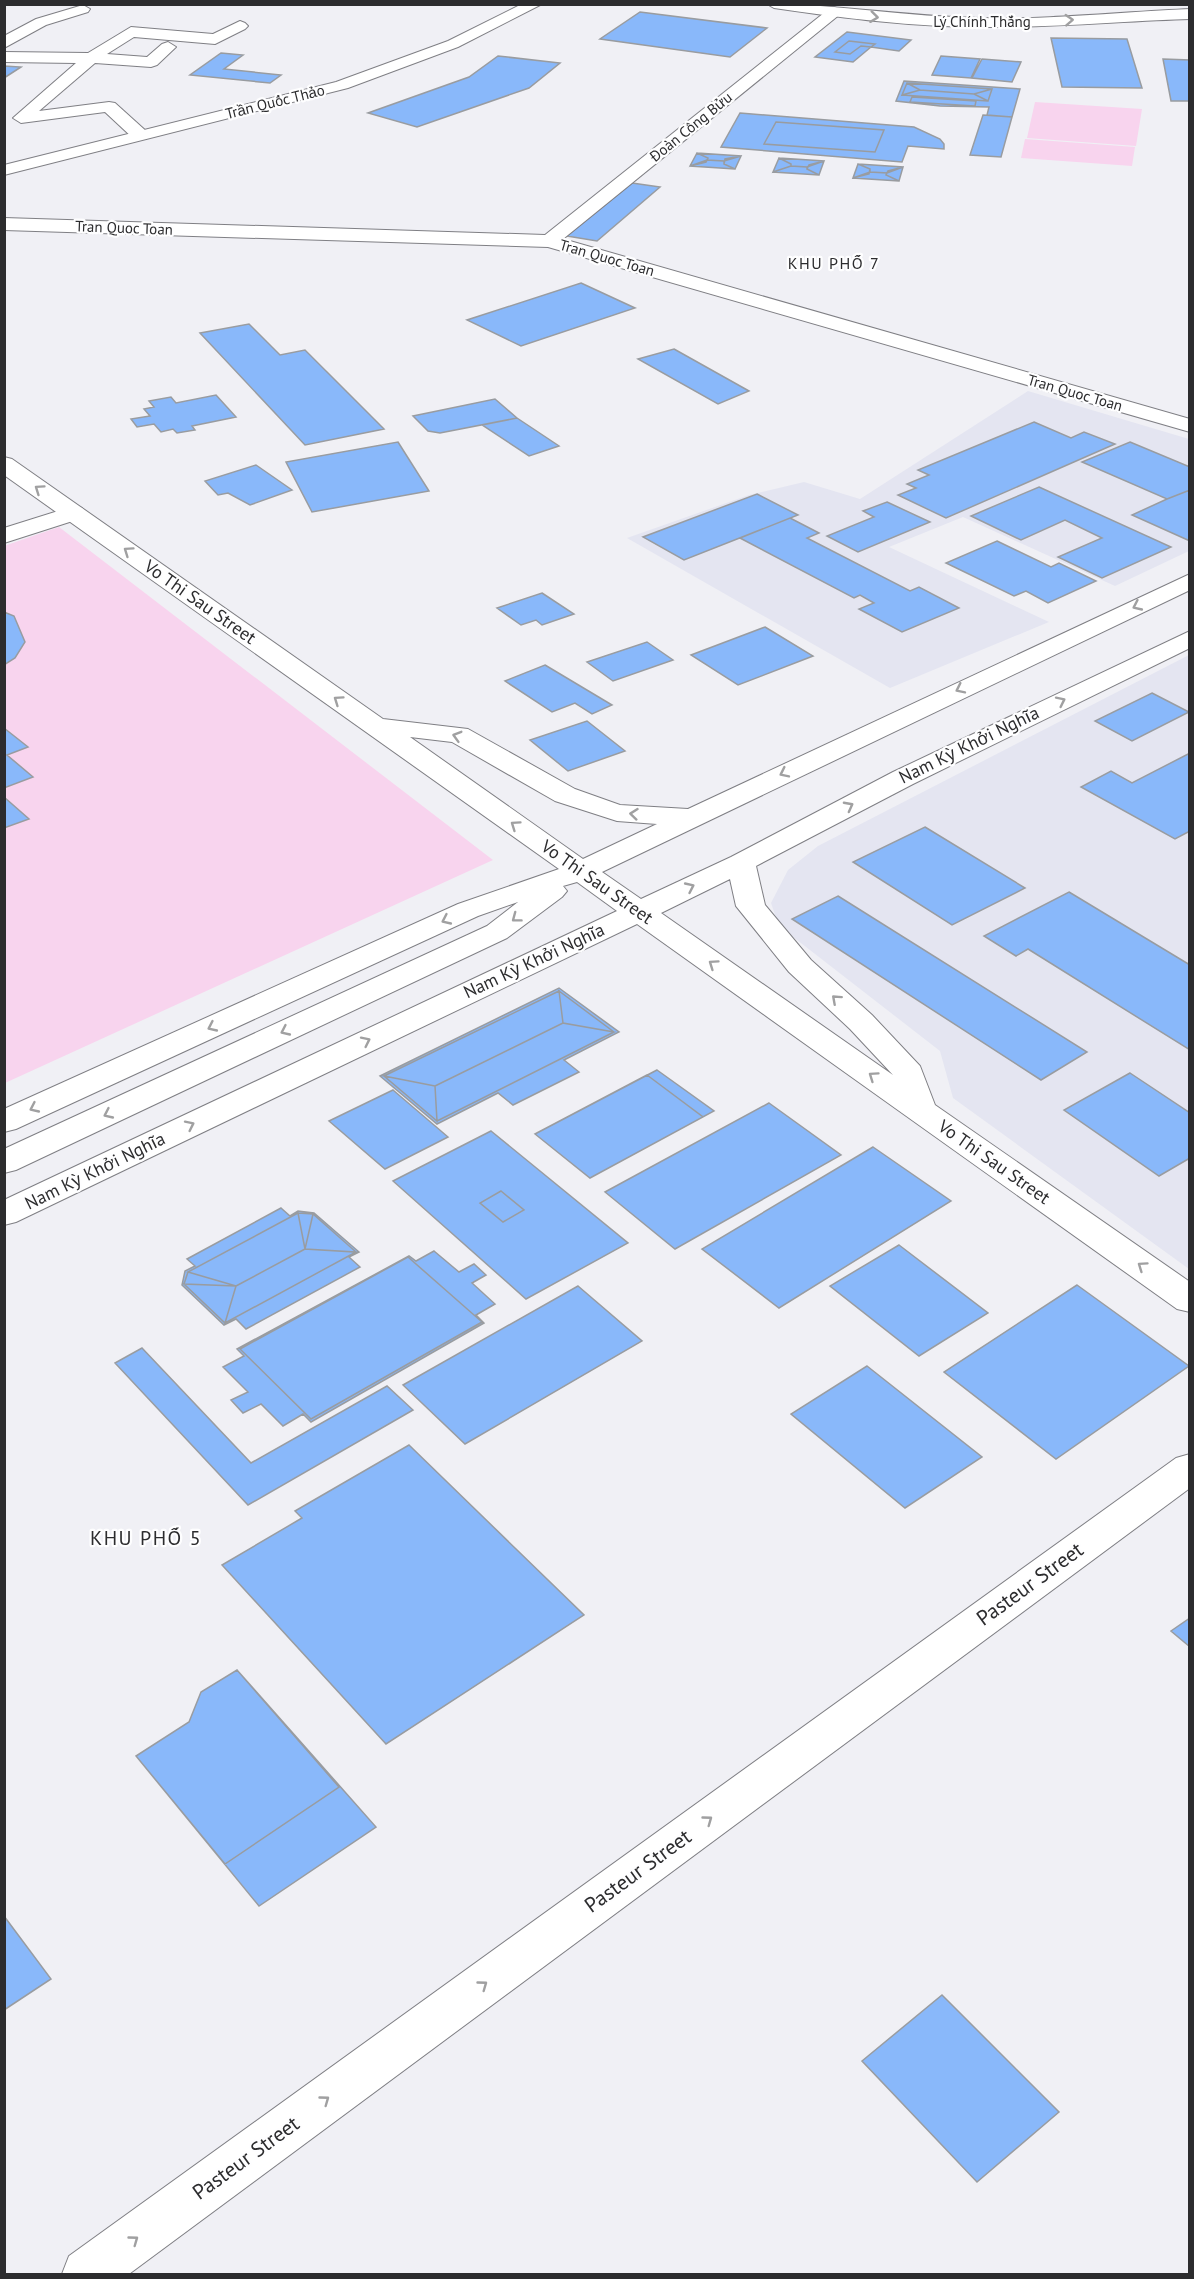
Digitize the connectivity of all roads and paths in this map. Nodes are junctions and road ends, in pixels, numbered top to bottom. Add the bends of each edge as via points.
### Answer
1 (534, 4) edge
2 (774, 4) edge
3 (83, 9) dead end
4 (834, 12) junction
5 (1190, 14) edge
6 (188, 21) dead end
7 (240, 26) dead end
8 (166, 41) junction
9 (4, 43) edge
10 (4, 57) edge
11 (91, 57) junction
12 (151, 62) junction
13 (129, 78) dead end
14 (140, 135) junction
15 (4, 170) edge
16 (4, 224) edge
17 (549, 241) junction
18 (1190, 426) edge
19 (4, 464) edge
20 (74, 513) junction
21 (4, 536) edge
22 (1190, 581) edge
23 (1190, 638) edge
24 (374, 725) junction
25 (692, 817) junction
26 (741, 863) junction
27 (580, 871) junction
28 (638, 911) junction
29 (921, 1110) junction
30 (4, 1122) edge
31 (4, 1162) edge
32 (4, 1214) edge
33 (1190, 1300) edge
34 (1190, 1468) edge
35 (87, 2274) edge

1 - 14 main road, Trần Quốc Thảo via 453,44 342,85
2 - 4 main road, Lý Chính Thắng
3 - 9 main road via 41,22
4 -> 5 main road, Lý Chính Thắng via 899,20 1012,23
4 - 17 main road, Đoàn Công Bửu
6 - 8 main road
7 - 8 main road via 215,39
8 - 11 main road via 131,32
8 - 12 main road
10 - 11 main road
11 - 12 main road
11 - 14 main road via 21,118 109,107
12 - 13 main road
14 - 15 main road, Trần Quốc Thảo
16 - 17 main road, Tran Quoc Toan
17 - 18 main road, Tran Quoc Toan
20 -> 19 main road, Vo Thi Sau Street
20 - 21 main road
24 -> 20 main road, Vo Thi Sau Street
22 -> 25 main road
26 -> 23 main road, Nam Kỳ Khởi Nghĩa via 903,778
25 -> 24 main road via 617,813 565,795 459,735
27 -> 24 main road, Vo Thi Sau Street
25 - 27 main road
28 -> 26 main road, Nam Kỳ Khởi Nghĩa
29 -> 26 main road via 909,1073 800,966 751,906
27 - 28 main road, Vo Thi Sau Street
27 -> 30 main road via 468,910
27 -> 31 main road via 497,932
29 -> 28 main road, Vo Thi Sau Street
32 -> 28 main road, Nam Kỳ Khởi Nghĩa
33 -> 29 main road, Vo Thi Sau Street
35 -> 34 main road, Pasteur Street

